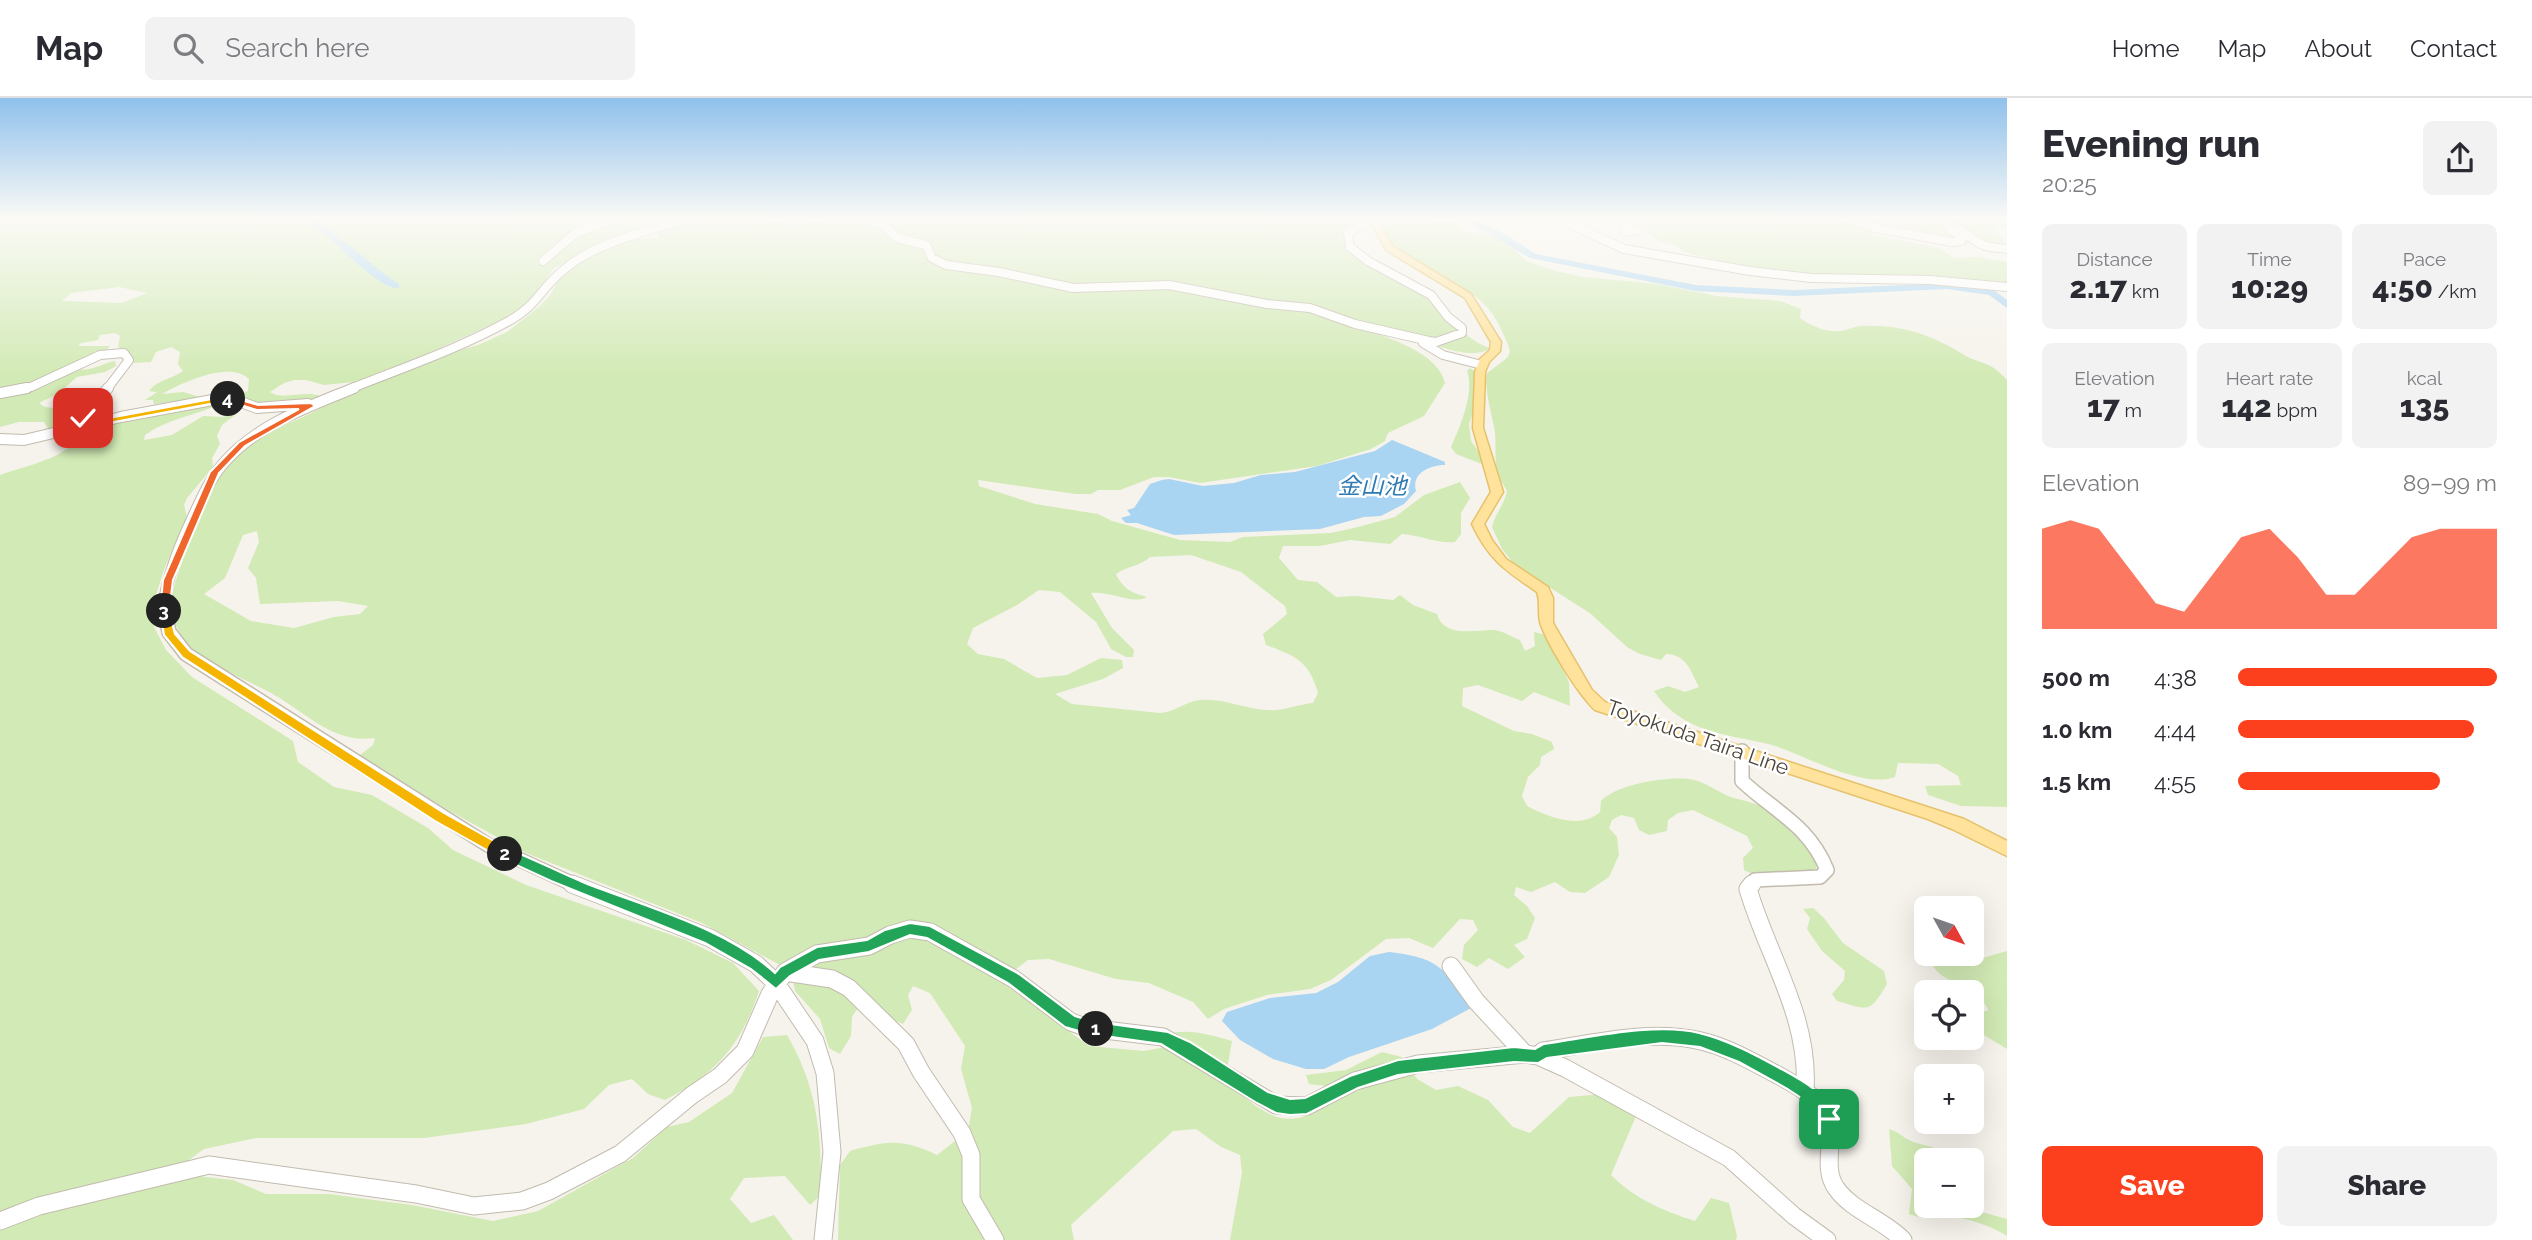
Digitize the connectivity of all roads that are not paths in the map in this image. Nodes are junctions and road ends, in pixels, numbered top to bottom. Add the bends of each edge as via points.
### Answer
1 (561, 271) edge
2 (994, 271) edge
3 (1387, 271) edge
4 (1427, 271) edge
5 (1757, 271) edge
6 (2007, 287) edge
7 (1413, 339) junction
8 (1482, 365) junction
9 (0, 393) edge
10 (311, 406) junction
11 (82, 426) junction
12 (0, 439) edge
13 (1742, 751) junction
14 (2007, 849) edge
15 (1451, 966) dead end
16 (780, 977) junction
17 (1532, 1055) junction
18 (1805, 1091) junction
19 (0, 1221) edge
20 (823, 1240) edge
21 (995, 1240) edge
22 (1828, 1240) edge
23 (1903, 1240) edge

1 - 10 street via 533,306 508,322
2 - 7 street via 1073,288 1169,285 1310,308
3 - 7 street via 1431,295 1464,331 1436,342
4 - 8 main road, Toyokuda Taira Line via 1468,296 1496,342 1495,351
5 - 6 street
7 - 8 street via 1443,355
8 - 13 main road, Toyokuda Taira Line via 1478,428 1497,492 1478,524 1502,562 1543,590 1546,623 1587,694 1605,711
9 - 11 street via 31,387 100,355 124,353 127,365 83,418
10 - 11 street via 257,408 218,399
10 - 16 street via 242,444 211,478 168,580 164,621 176,645 488,845 555,877 710,938
11 - 12 street via 28,440
13 - 14 main road, Toyokuda Taira Line via 1958,824
13 - 18 street via 1742,781 1762,801 1805,828 1826,870 1820,877 1755,880 1748,889 1794,1009 1807,1060
15 - 17 street via 1482,1010
16 - 17 street via 817,954 869,946 910,929 930,932 1014,979 1071,1022 1163,1037 1263,1098 1290,1107 1307,1106 1355,1081 1398,1068
16 - 19 street via 745,1051 720,1076 620,1154 522,1201 474,1206 209,1165 39,1206
16 - 20 street via 815,1041 825,1073 832,1152
16 - 21 street via 832,979 849,988 906,1044 962,1133 971,1156 971,1199
17 - 18 street via 1662,1036 1685,1037 1744,1057
17 - 22 street via 1565,1068 1729,1158
18 - 23 street via 1829,1119 1831,1182

